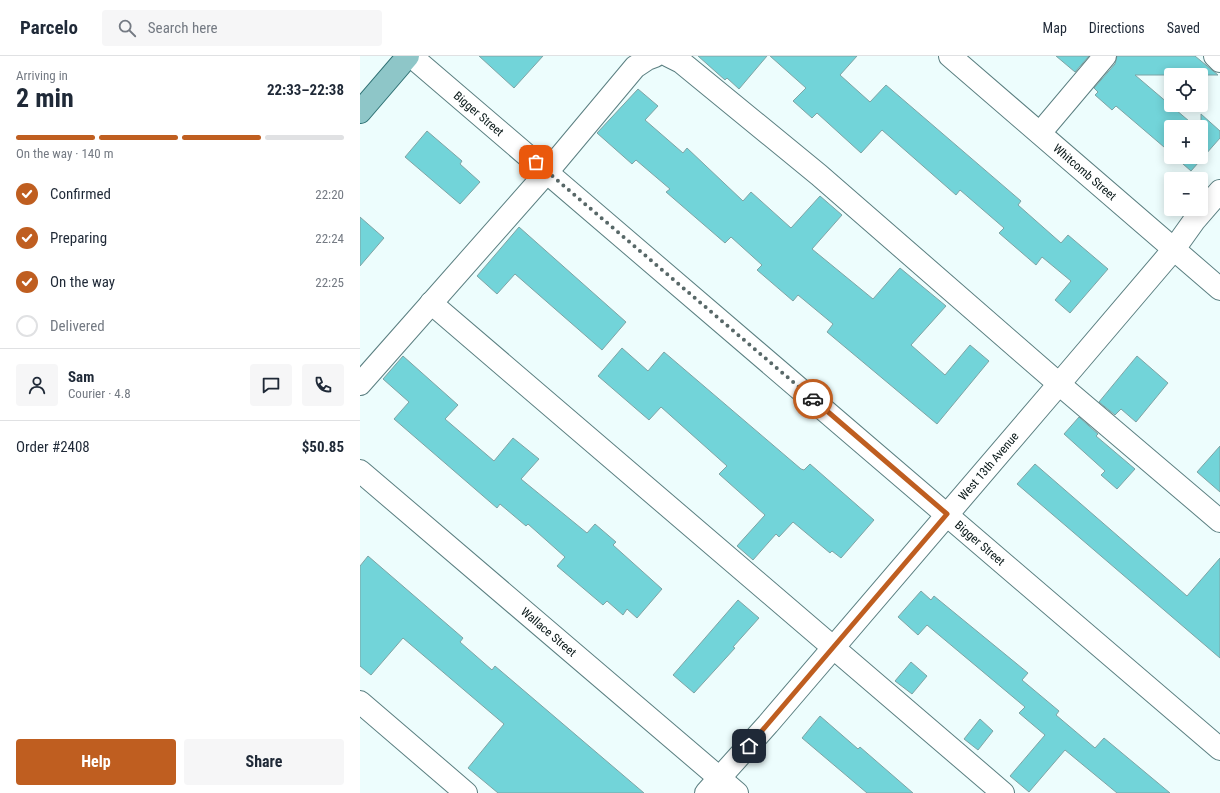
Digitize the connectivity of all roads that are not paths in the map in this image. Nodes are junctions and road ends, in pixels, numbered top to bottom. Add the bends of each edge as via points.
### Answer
1 (410, 56) edge
2 (655, 56) edge
3 (669, 56) edge
4 (950, 56) edge
5 (1105, 56) edge
6 (1214, 56) edge
7 (1220, 61) edge
8 (360, 112) edge
9 (1040, 133) junction
10 (548, 171) junction
11 (1220, 191) edge
12 (1174, 249) junction
13 (1220, 289) edge
14 (431, 303) junction
15 (360, 384) edge
16 (1059, 384) junction
17 (360, 471) edge
18 (947, 514) junction
19 (1220, 521) edge
20 (833, 648) junction
21 (360, 702) edge
22 (1220, 748) edge
23 (713, 786) edge
24 (466, 793) edge
25 (736, 793) edge
26 (1003, 793) edge

1 - 8 main road
1 - 10 street, Bigger Street
2 - 10 street via 635,68
3 - 16 street via 681,62 819,176
4 - 9 street, Whitcomb Street
5 - 9 street
6 - 7 street
9 - 12 street, Whitcomb Street
10 - 14 street
10 - 18 street, Bigger Street
11 - 12 street, West 13th Avenue
12 - 13 street, Whitcomb Street
12 - 16 street, West 13th Avenue
14 - 15 street
14 - 20 street
16 - 18 street, West 13th Avenue
16 - 19 street
17 - 23 street, Wallace Street
18 - 20 street, West 13th Avenue
18 - 22 street, Bigger Street
20 - 23 street, West 13th Avenue
20 - 26 street
21 - 24 street
23 - 25 street, Wallace Street

